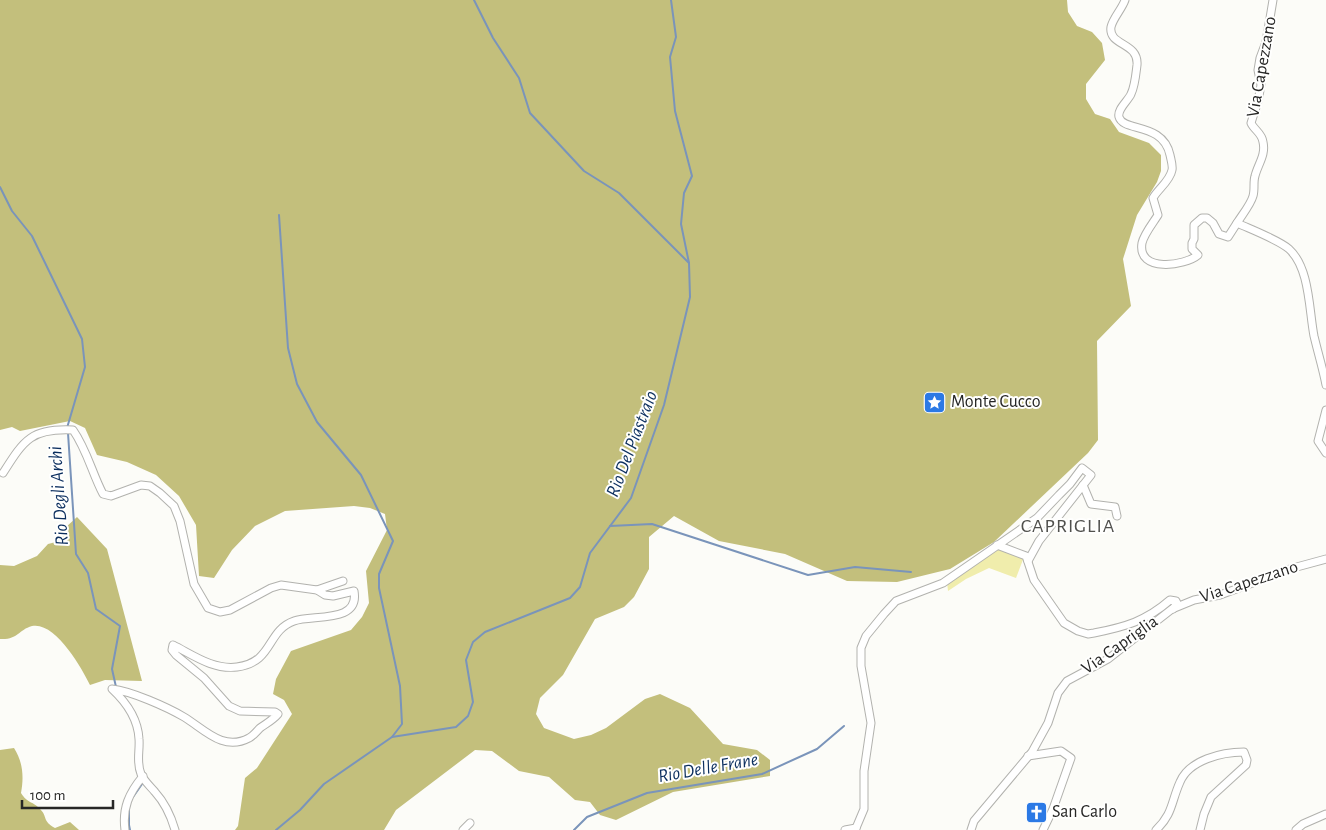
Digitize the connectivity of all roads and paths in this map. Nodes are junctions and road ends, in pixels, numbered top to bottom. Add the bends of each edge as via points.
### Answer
1 (1125, 0) edge
2 (1273, 0) edge
3 (1237, 223) junction
4 (1326, 385) edge
5 (1326, 410) edge
6 (1326, 452) edge
7 (2, 473) dead end
8 (1083, 484) junction
9 (1117, 516) dead end
10 (997, 545) junction
11 (1326, 558) edge
12 (1028, 561) junction
13 (343, 581) dead end
14 (317, 590) junction
15 (1172, 609) junction
16 (1028, 756) junction
17 (143, 776) junction
18 (1326, 814) edge
19 (470, 823) dead end
20 (858, 829) edge
21 (125, 830) edge
22 (174, 830) edge
23 (463, 830) edge
24 (845, 830) edge
25 (971, 830) edge
26 (1043, 830) edge
27 (1156, 830) edge
28 (1200, 830) edge
29 (1296, 830) edge

1 - 3 street via 1111,27 1112,35 1134,51 1137,66 1132,93 1119,111 1119,118 1123,123 1155,133 1169,150 1172,162 1168,179 1153,198 1158,215 1142,243 1144,256 1156,264 1193,259 1198,255 1192,249 1194,225 1202,218 1213,223 1218,234 1228,237
2 - 3 street, Via Capezzano via 1258,70 1261,86 1251,123 1263,140 1264,149 1255,176 1253,196
3 - 4 street via 1288,248 1294,256 1310,297 1311,321
5 - 6 street via 1318,441
7 - 14 street via 19,448 43,431 73,430 104,494 111,496 141,484 150,486 174,506 194,584 208,608 220,612 230,610 281,585
8 - 9 street via 1091,504 1115,508
8 - 10 street via 1091,475 1082,468 1037,518
8 - 12 street via 1039,541
10 - 12 street via 1026,556
10 - 20 street via 943,583 896,601 866,636 860,648 871,723 864,771 864,809
11 - 15 street, Via Capezzano
12 - 15 street via 1034,580 1064,623 1083,633 1094,634 1139,621 1174,600 1177,603
13 - 14 street
14 - 17 street via 333,596 354,591 355,597 352,606 336,615 286,624 257,661 234,668 216,666 172,645 176,655 204,678 229,706 240,711 278,714 250,738 230,743 217,739 183,716 112,689 127,705 137,725 139,766
15 - 16 street, Via Capriglia via 1108,659 1067,681
16 - 25 street, Via Capriglia via 974,821
16 - 26 street via 1060,751 1071,758
17 - 21 street via 127,799
17 - 22 street via 161,799
18 - 29 street
19 - 23 street
20 - 24 street
27 - 28 street via 1166,819 1185,773 1204,760 1244,752 1246,765 1211,796

